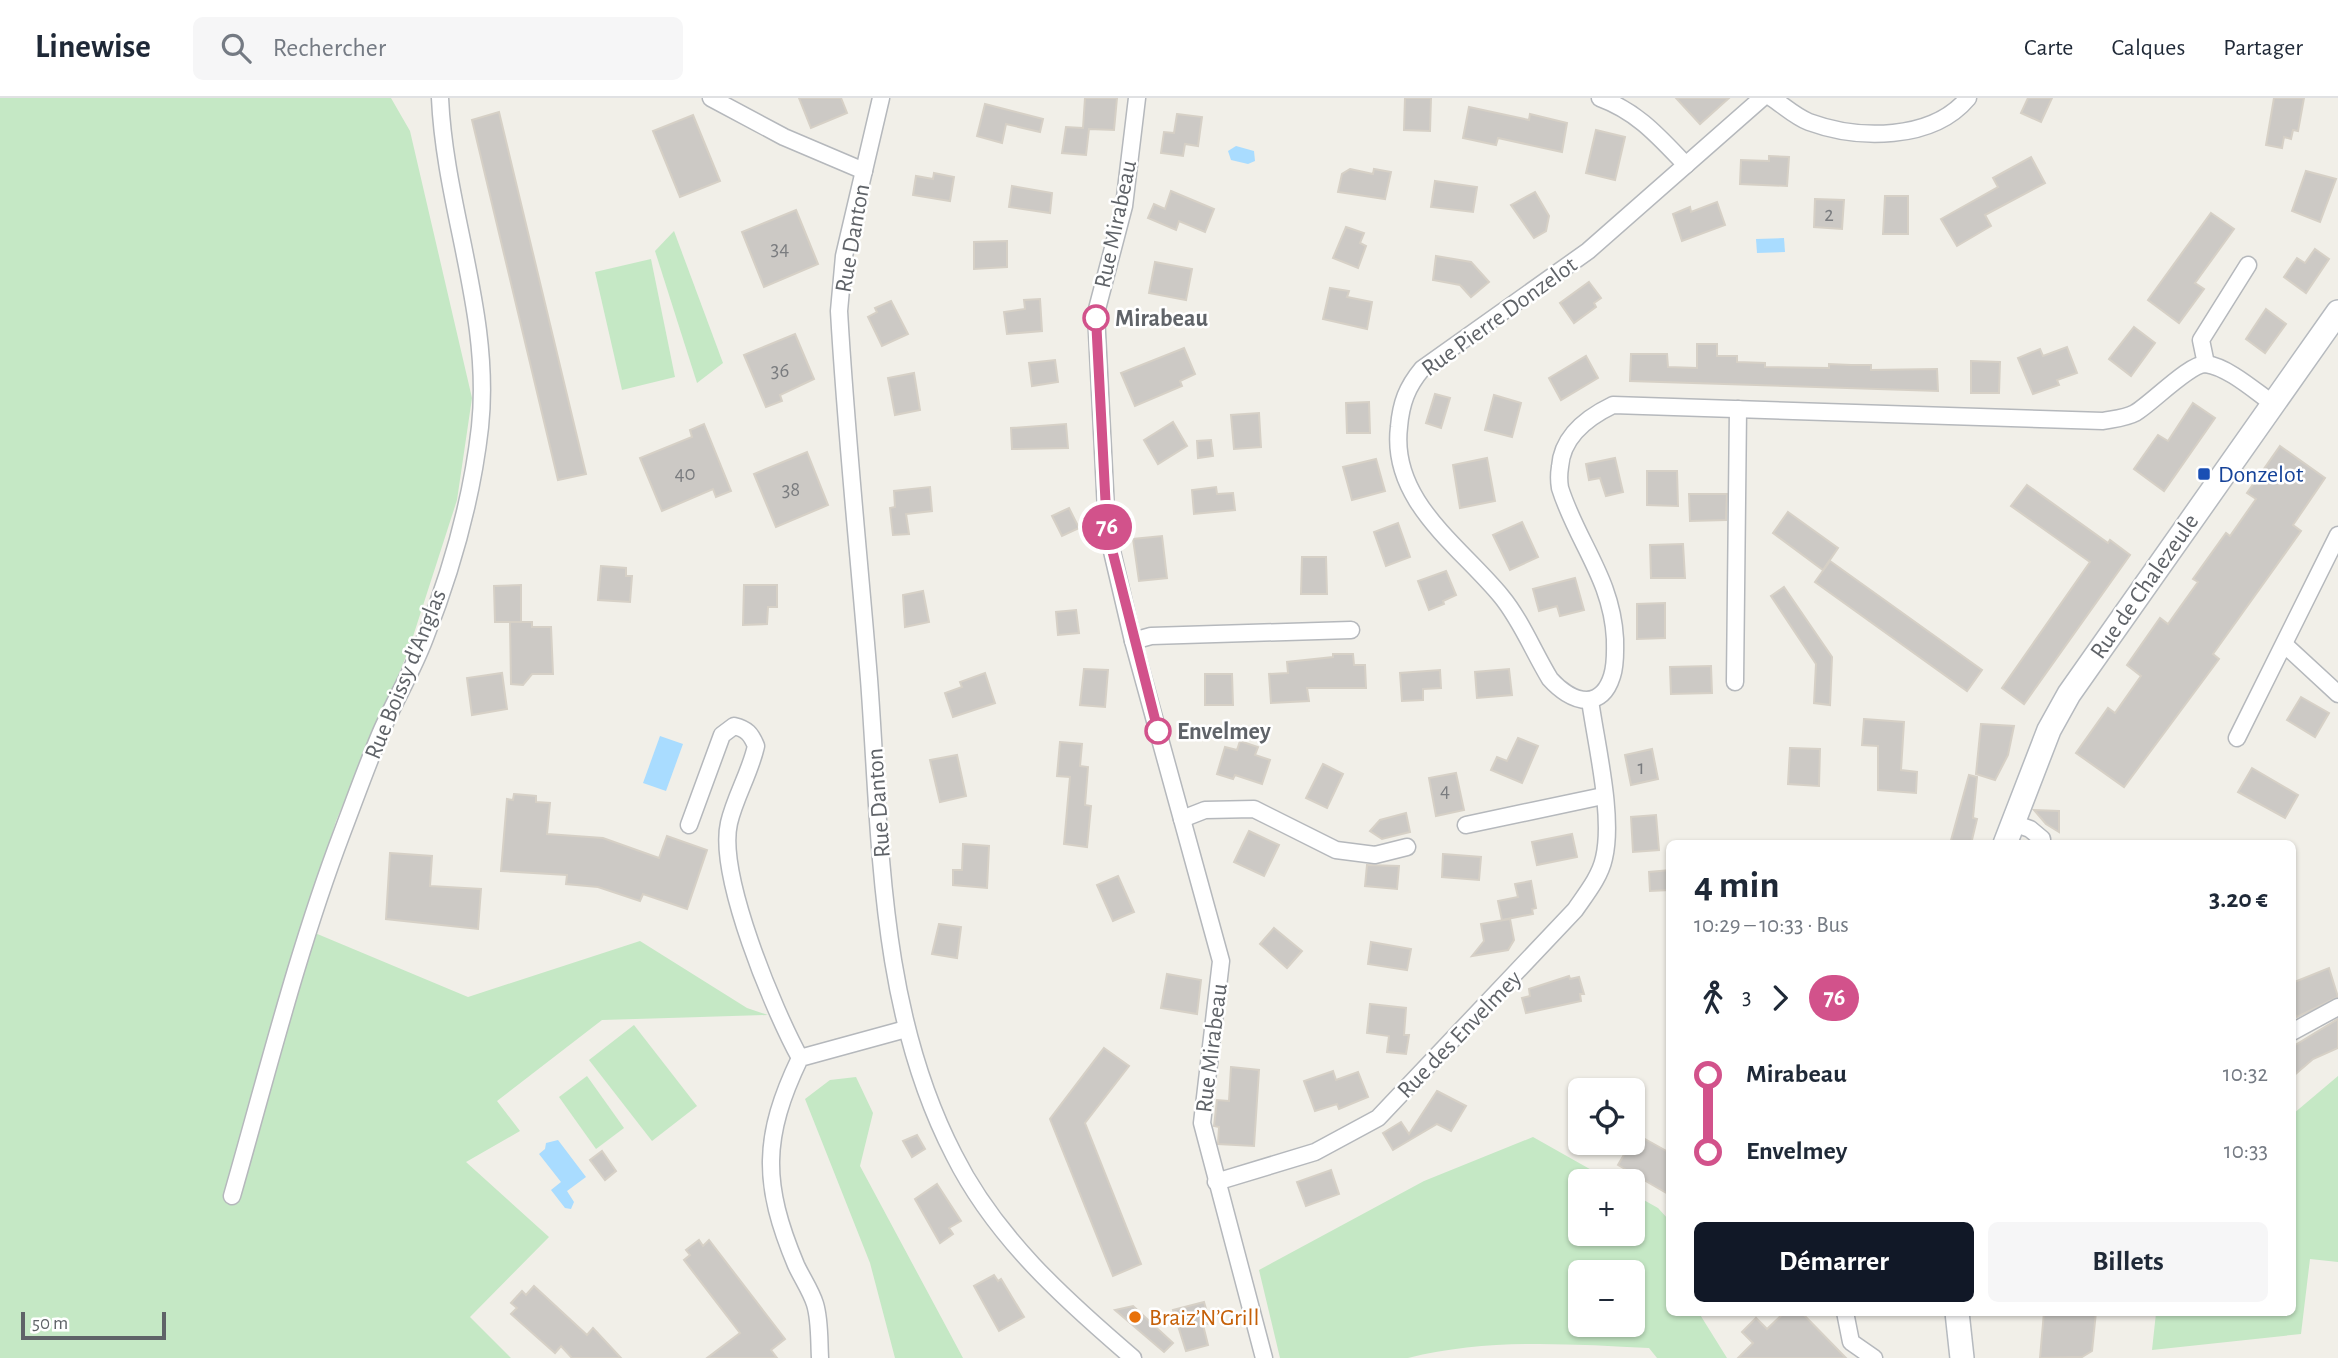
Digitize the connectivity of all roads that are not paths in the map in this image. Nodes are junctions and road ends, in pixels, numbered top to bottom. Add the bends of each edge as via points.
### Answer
1 (440, 98) edge
2 (711, 98) edge
3 (881, 98) edge
4 (1137, 98) edge
5 (1600, 98) edge
6 (1762, 98) edge
7 (1772, 98) edge
8 (1968, 98) edge
9 (1686, 165) junction
10 (864, 171) junction
11 (2248, 265) dead end
12 (2338, 312) edge
13 (2206, 364) junction
14 (2272, 403) junction
15 (1738, 409) junction
16 (2336, 545) edge
17 (1351, 630) dead end
18 (1133, 641) junction
19 (2286, 645) junction
20 (1735, 682) dead end
21 (2338, 694) edge
22 (1590, 700) junction
23 (2237, 738) dead end
24 (1603, 796) junction
25 (1182, 819) junction
26 (689, 825) dead end
27 (1466, 825) dead end
28 (2009, 833) edge
29 (2042, 840) edge
30 (1407, 847) dead end
31 (2338, 1007) edge
32 (906, 1030) junction
33 (2296, 1030) edge
34 (800, 1058) junction
35 (1216, 1182) junction
36 (232, 1196) dead end
37 (1846, 1316) edge
38 (1957, 1316) edge
39 (820, 1358) edge
40 (1133, 1358) edge
41 (1264, 1358) edge
42 (1874, 1358) edge
43 (1962, 1358) edge

1 - 36 street, Rue Boissy d'Anglas via 481,351 480,427 464,514 425,638 382,731 294,970
2 - 10 street, Rue Danton via 784,137
3 - 10 street, Rue Danton
4 - 18 street, Rue Mirabeau via 1124,206 1096,313 1107,530
5 - 9 street via 1643,119
6 - 9 street, Rue Pierre Donzelot
7 - 8 street via 1807,121 1886,134 1937,120
9 - 22 street, Rue Pierre Donzelot via 1588,251 1422,369 1401,406 1400,456 1416,500 1503,598 1550,680 1580,700
10 - 32 street, Rue Danton via 844,256 839,311 885,896
11 - 13 street via 2201,340
12 - 14 street, Rue de Chalezeule
13 - 14 street
13 - 15 street via 2193,367 2132,415 2103,421
14 - 28 street, Rue de Chalezeule via 2069,694 2049,730
15 - 20 street
15 - 22 street via 1614,405 1588,418 1569,440 1560,463 1560,486 1606,588 1614,620 1614,670 1603,694
16 - 19 street
17 - 18 street via 1151,636
18 - 25 street, Rue Mirabeau
19 - 21 street
19 - 23 street
22 - 24 street, Rue des Envelmey
24 - 27 street
24 - 35 street, Rue des Envelmey via 1608,832 1604,859 1575,910 1378,1118 1315,1152
25 - 30 street via 1205,810 1254,810 1336,850 1375,855
25 - 35 street, Rue Mirabeau via 1221,961 1202,1122
26 - 34 street via 722,736 734,726 744,729 756,746 729,824 735,884 755,957
28 - 29 street via 2030,829
31 - 33 street
32 - 34 street
32 - 40 street, Rue Danton via 938,1123 988,1211 1059,1292
34 - 39 street via 779,1104 770,1147 772,1196 796,1265 816,1305
35 - 41 street, Rue Mirabeau
37 - 42 street via 1851,1342
38 - 43 street

